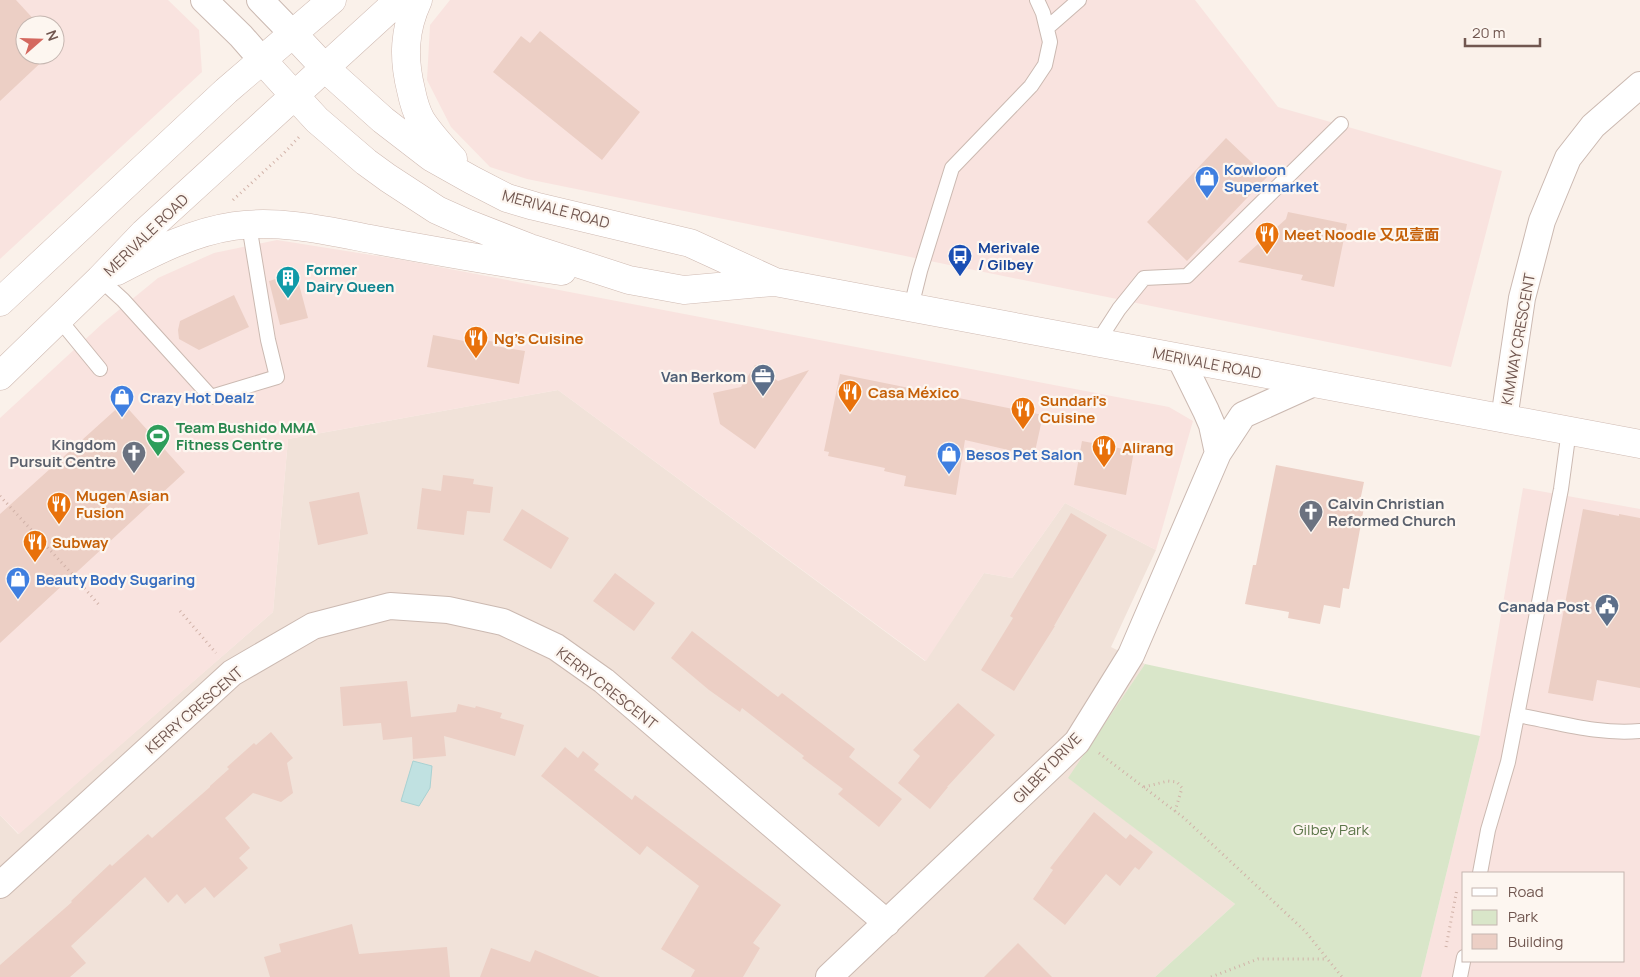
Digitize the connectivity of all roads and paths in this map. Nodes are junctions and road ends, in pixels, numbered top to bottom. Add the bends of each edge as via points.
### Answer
1 (204, 0) edge
2 (260, 0) edge
3 (332, 0) edge
4 (399, 0) edge
5 (418, 0) edge
6 (1037, 0) edge
7 (1079, 0) edge
8 (1047, 28) junction
9 (293, 34) junction
10 (262, 60) junction
11 (325, 68) junction
12 (1640, 85) edge
13 (294, 96) junction
14 (1342, 124) dead end
15 (301, 135) dead end
16 (472, 180) junction
17 (227, 205) dead end
18 (249, 225) junction
19 (100, 279) junction
20 (630, 280) junction
21 (775, 282) junction
22 (0, 302) edge
23 (911, 307) junction
24 (59, 319) junction
25 (1098, 342) junction
26 (1180, 358) junction
27 (100, 369) dead end
28 (0, 376) edge
29 (1314, 383) junction
30 (1504, 419) junction
31 (1569, 430) junction
32 (1640, 444) edge
33 (1218, 453) junction
34 (0, 496) edge
35 (100, 606) dead end
36 (180, 611) dead end
37 (232, 673) junction
38 (1517, 715) junction
39 (1640, 731) edge
40 (1079, 738) junction
41 (1143, 788) junction
42 (1175, 812) junction
43 (1480, 872) edge
44 (0, 885) edge
45 (1457, 889) dead end
46 (887, 922) junction
47 (1446, 947) dead end
48 (1328, 959) junction
49 (1463, 962) edge
50 (829, 977) edge
51 (1211, 977) edge
52 (1342, 977) edge
53 (1460, 977) edge

1 - 10 street
2 - 9 street
3 - 9 main road
4 - 11 main road
5 - 16 main road via 409,26 405,54 413,99 430,133
6 - 8 lane
7 - 8 lane
8 - 23 lane via 1050,42 1045,65 1031,86 952,168
9 - 10 main road
9 - 11 main road, MERIVALE ROAD
10 - 13 main road, MERIVALE ROAD
10 - 22 main road
11 - 13 main road
11 - 16 main road, MERIVALE ROAD via 410,142
12 - 30 street, KIMWAY CRESCENT via 1593,126 1568,158 1546,212 1522,298
13 - 19 main road, MERIVALE ROAD via 144,233
13 - 20 main road, MERIVALE ROAD via 366,162 437,210 530,248
14 - 25 lane via 1187,276 1144,278 1119,308
15 - 17 path
16 - 21 main road, MERIVALE ROAD via 506,198 690,243
18 - 19 main road via 194,236
18 - 19 lane via 277,377 212,397
18 - 20 main road via 298,226 514,264
19 - 24 main road, MERIVALE ROAD
20 - 21 main road, MERIVALE ROAD via 684,290
21 - 23 main road, MERIVALE ROAD
23 - 25 main road, MERIVALE ROAD
24 - 27 lane
24 - 28 main road, MERIVALE ROAD
25 - 26 main road, MERIVALE ROAD
26 - 29 main road, MERIVALE ROAD
26 - 33 street via 1209,418
29 - 30 main road, MERIVALE ROAD
29 - 33 street, GILBEY DRIVE via 1243,415
30 - 31 main road, MERIVALE ROAD
31 - 32 main road, MERIVALE ROAD
31 - 38 lane via 1562,489
33 - 40 street, GILBEY DRIVE via 1131,654
34 - 35 path
36 - 37 path
37 - 44 street, KERRY CRESCENT
37 - 46 street, KERRY CRESCENT via 313,626 390,606 448,610 504,622 556,647 604,682
38 - 39 lane via 1584,729 1619,733
38 - 43 lane
40 - 41 path
40 - 46 street, GILBEY DRIVE
41 - 42 path
41 - 42 path via 1168,781 1177,782 1182,788
42 - 48 path via 1305,931
45 - 47 path
46 - 50 street, GILBEY DRIVE
48 - 51 path via 1258,959
48 - 52 path
49 - 53 lane

